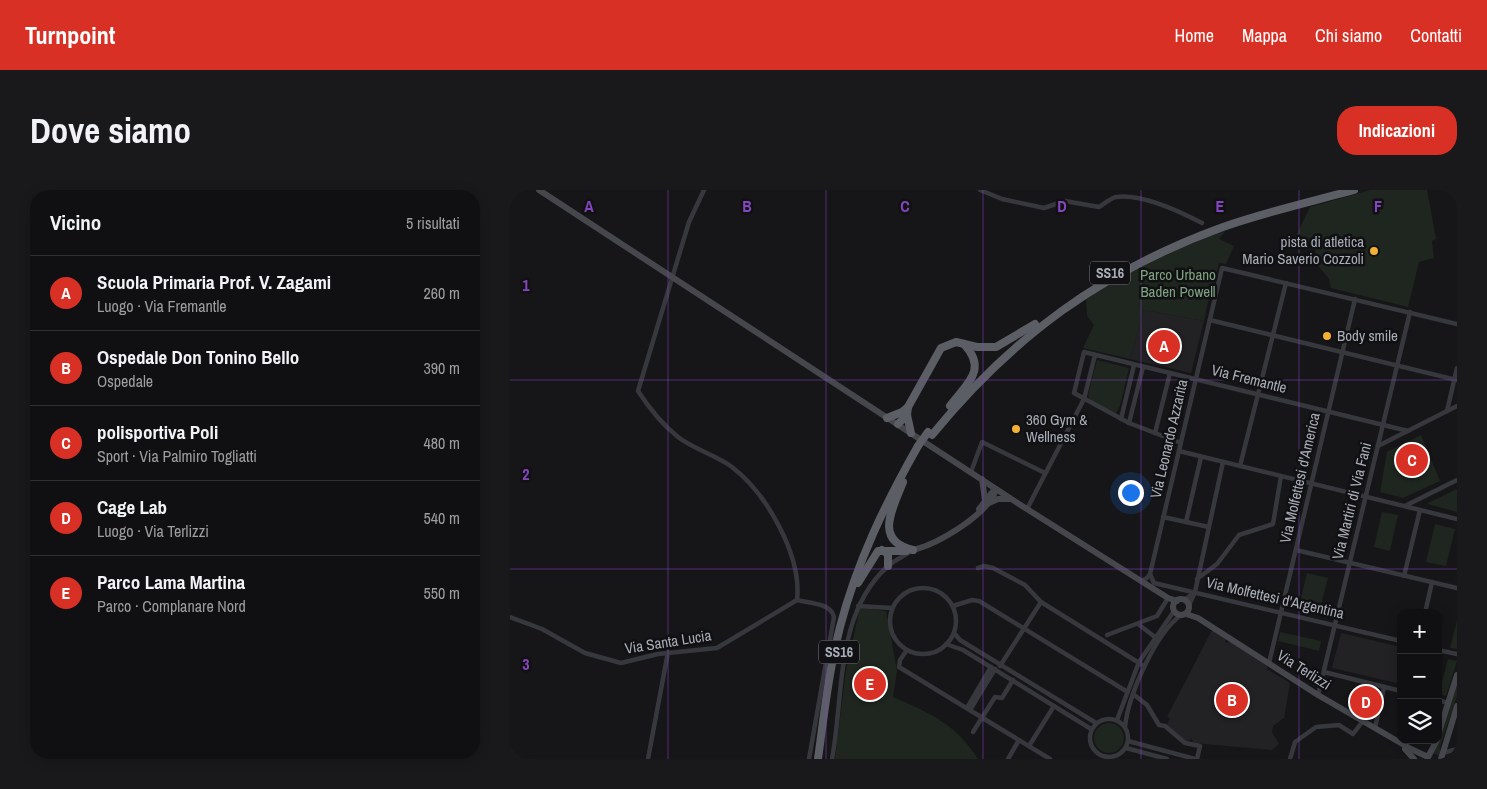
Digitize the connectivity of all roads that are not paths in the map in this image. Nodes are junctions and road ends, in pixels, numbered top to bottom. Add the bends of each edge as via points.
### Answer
1 (539, 190) edge
2 (704, 190) edge
3 (980, 190) edge
4 (1337, 190) edge
5 (1354, 190) edge
6 (1202, 223) dead end
7 (672, 277) junction
8 (1286, 283) junction
9 (1355, 299) junction
10 (1410, 312) junction
11 (1210, 320) junction
12 (1035, 324) junction
13 (1457, 324) edge
14 (1273, 335) junction
15 (964, 344) junction
16 (1342, 352) junction
17 (1095, 355) junction
18 (1134, 364) junction
19 (1397, 366) junction
20 (1143, 367) junction
21 (1457, 368) edge
22 (1170, 373) junction
23 (1196, 379) junction
24 (1456, 380) edge
25 (1258, 394) junction
26 (1084, 399) junction
27 (950, 406) junction
28 (1457, 406) edge
29 (906, 411) junction
30 (1328, 411) junction
31 (1447, 411) junction
32 (887, 418) junction
33 (1121, 419) junction
34 (1129, 423) junction
35 (898, 424) junction
36 (1383, 424) junction
37 (1408, 431) junction
38 (911, 433) junction
39 (1155, 433) junction
40 (930, 434) junction
41 (1181, 443) junction
42 (1378, 446) junction
43 (920, 447) junction
44 (1179, 452) junction
45 (1201, 457) junction
46 (1223, 462) junction
47 (1240, 466) junction
48 (971, 472) junction
49 (1045, 473) junction
50 (1281, 476) junction
51 (982, 479) junction
52 (1457, 480) edge
53 (903, 482) junction
54 (1312, 483) junction
55 (996, 489) junction
56 (1366, 496) junction
57 (1012, 499) junction
58 (987, 502) junction
59 (1405, 506) junction
60 (1027, 509) junction
61 (1420, 510) junction
62 (1163, 517) junction
63 (1457, 518) edge
64 (1186, 522) junction
65 (1209, 527) junction
66 (882, 550) junction
67 (913, 550) junction
68 (1296, 550) junction
69 (1350, 563) junction
70 (888, 566) junction
71 (978, 568) dead end
72 (1150, 574) junction
73 (1404, 576) junction
74 (1197, 579) junction
75 (1141, 581) junction
76 (1432, 582) junction
77 (858, 583) junction
78 (1158, 584) junction
79 (1457, 588) edge
80 (1195, 592) junction
81 (797, 600) junction
82 (1041, 602) junction
83 (1175, 603) junction
84 (858, 606) junction
85 (953, 606) junction
86 (1189, 606) junction
87 (892, 608) junction
88 (1426, 609) edge
89 (1281, 612) junction
90 (1184, 615) junction
91 (510, 617) edge
92 (1198, 618) junction
93 (1138, 624) junction
94 (1335, 625) junction
95 (1023, 629) junction
96 (954, 633) junction
97 (1107, 635) dead end
98 (1156, 637) junction
99 (1397, 640) edge
100 (946, 644) junction
101 (907, 650) junction
102 (1442, 651) edge
103 (668, 652) junction
104 (1457, 654) edge
105 (1138, 662) junction
106 (1269, 663) junction
107 (1000, 665) junction
108 (1144, 666) junction
109 (994, 668) junction
110 (1324, 672) junction
111 (1457, 675) edge
112 (1013, 680) junction
113 (1384, 687) junction
114 (1397, 690) edge
115 (1126, 691) junction
116 (1132, 694) junction
117 (1050, 695) junction
118 (1318, 695) junction
119 (1046, 701) junction
120 (1442, 701) edge
121 (1448, 703) junction
122 (1054, 706) junction
123 (1457, 706) edge
124 (969, 709) junction
125 (982, 718) junction
126 (1117, 720) junction
127 (1363, 720) junction
128 (1442, 722) edge
129 (1096, 723) junction
130 (1126, 727) junction
131 (1375, 728) junction
132 (1091, 729) junction
133 (973, 732) dead end
134 (1019, 740) junction
135 (1128, 741) junction
136 (1397, 741) edge
137 (1401, 744) edge
138 (1402, 744) edge
139 (1405, 744) edge
140 (1433, 744) edge
141 (1434, 744) edge
142 (1029, 746) junction
143 (1126, 748) junction
144 (1411, 749) junction
145 (1456, 750) edge
146 (1100, 757) edge
147 (1441, 757) edge
148 (1108, 758) edge
149 (1427, 758) edge
150 (648, 759) edge
151 (809, 759) edge
152 (818, 759) edge
153 (823, 759) edge
154 (832, 759) edge
155 (1008, 759) edge
156 (1050, 759) edge
157 (1167, 759) edge
158 (1196, 759) edge
159 (1290, 759) edge
160 (1414, 759) edge
161 (1419, 759) edge
162 (1448, 759) edge

1 - 7 main road
2 - 7 street via 689,222
3 - 6 street via 1002,199 1044,208 1064,201 1100,207 1116,197 1148,200 1178,210
4 - 12 highway, SS16 via 1224,221 1174,241 1100,279
5 - 40 highway, SS16 via 1217,229 1164,250 1103,283 1016,346
7 - 32 main road
7 - 81 street via 638,391 678,437 731,466 767,507 794,561
8 - 9 street
8 - 11 street, Via Leonardo Azzarita via 1222,268
8 - 14 street
9 - 10 street
9 - 16 street, Via Molfettesi d'America
10 - 13 street
10 - 19 street, Via Martiri di Via Fani
11 - 14 street
11 - 23 street, Via Leonardo Azzarita
12 - 15 highway via 996,347
12 - 27 highway, SS16 via 980,372
14 - 16 street
14 - 25 street
15 - 27 highway via 974,354 976,365
15 - 29 highway via 948,344 941,348
16 - 19 street
16 - 30 street, Via Molfettesi d'America
17 - 18 street, Via Fremantle
17 - 26 street
17 - 26 street, Via Fremantle via 1084,352 1074,393
18 - 20 street, Via Fremantle
18 - 33 street
19 - 24 street
19 - 36 street, Via Martiri di Via Fani
20 - 22 street, Via Fremantle
20 - 34 street
21 - 24 street
22 - 23 street, Via Fremantle
22 - 39 street
23 - 25 street, Via Fremantle
23 - 41 street, Via Leonardo Azzarita
24 - 31 street
25 - 30 street, Via Fremantle
25 - 47 street
26 - 33 street
26 - 49 street
27 - 40 highway, SS16
28 - 31 street
29 - 32 highway
29 - 35 highway
29 - 38 highway
30 - 36 street, Via Fremantle
30 - 54 street, Via Molfettesi d'America
31 - 37 street
32 - 35 main road
33 - 34 street
34 - 39 street
35 - 38 main road
36 - 37 street, Via Fremantle
36 - 42 street, Via Martiri di Via Fani
37 - 42 street
38 - 48 main road
39 - 41 street
40 - 43 highway, SS16, bridge
41 - 44 street, Via Leonardo Azzarita
42 - 56 street, Via Martiri di Via Fani
43 - 53 highway, SS16
43 - 152 highway, SS16 via 876,523 848,599 832,667
44 - 45 street
44 - 62 street, Via Leonardo Azzarita
45 - 46 street
45 - 64 street
46 - 47 street
46 - 65 street
47 - 50 street
48 - 49 street via 982,442
48 - 51 main road
49 - 60 street
50 - 54 street
50 - 74 street via 1273,524 1239,535 1217,564
51 - 55 main road
51 - 58 main road
52 - 59 street
53 - 67 highway via 889,520 889,529 898,545
53 - 77 highway, SS16 via 875,538
54 - 56 street
54 - 68 street, Via Molfettesi d'America
55 - 57 main road
55 - 58 main road
56 - 59 street
56 - 69 street, Via Martiri di Via Fani
57 - 58 main road
57 - 60 main road
58 - 67 main road via 948,536
59 - 61 street
60 - 75 main road
61 - 63 street
61 - 73 street
62 - 64 street
62 - 72 street, Via Leonardo Azzarita
64 - 65 street
65 - 74 street
66 - 67 highway
66 - 70 highway via 888,554
66 - 77 highway via 874,555
67 - 70 street
68 - 69 street
68 - 89 street, Via Molfettesi d'America
69 - 73 street
69 - 94 street, Via Martiri di Via Fani
70 - 84 street via 868,588
71 - 82 street via 993,568 1025,585
72 - 75 street
72 - 78 street via 1152,581
73 - 76 street
74 - 80 street
75 - 83 main road
76 - 79 street
76 - 88 street
77 - 153 highway, SS16 via 840,652
78 - 80 street, Via Molfettesi d'Argentina
78 - 83 street via 1160,590
80 - 83 street
80 - 86 street
80 - 89 street, Via Molfettesi d'Argentina
81 - 103 street, Via Santa Lucia via 716,648
81 - 151 street via 828,607 834,617
82 - 95 street
82 - 105 street
83 - 86 main road, Via Terlizzi
83 - 90 main road, Via Terlizzi
83 - 93 street
83 - 98 street
84 - 87 street
84 - 154 street via 843,669
85 - 87 street via 938,591 918,588 900,596
85 - 95 street via 980,601
85 - 96 street
86 - 90 main road
86 - 92 main road, Via Terlizzi
87 - 101 street via 889,620 891,633
89 - 94 street, Via Molfettesi d'Argentina
89 - 106 street, Via Molfettesi d'America
90 - 92 main road, Via Terlizzi
90 - 108 street via 1170,627
91 - 103 street, Via Santa Lucia via 613,662 630,662
92 - 106 main road, Via Terlizzi
93 - 97 street
93 - 98 street
94 - 99 street, Via Molfettesi d'Argentina
94 - 110 street, Via Martiri di Via Fani
95 - 107 street
95 - 115 street
96 - 100 street
96 - 107 street
98 - 105 street
100 - 101 street via 930,653
100 - 109 street via 957,646
101 - 124 street via 899,667
102 - 104 street
103 - 150 street
105 - 108 street
105 - 115 street
106 - 118 main road, Via Terlizzi
107 - 109 street
107 - 117 street
108 - 116 street
109 - 112 street
109 - 124 street
110 - 113 street
110 - 118 street, Via Martiri di Via Fani
111 - 121 main road
112 - 119 street
112 - 125 street via 1002,698 995,697
113 - 114 street
113 - 131 street
115 - 126 street
116 - 130 street
116 - 158 street via 1147,705 1159,725 1165,726 1185,743 1200,746
117 - 119 street
117 - 129 street
118 - 127 main road, Via Terlizzi
119 - 122 street
120 - 121 street
121 - 128 main road
122 - 132 street
122 - 142 street
123 - 147 main road
124 - 125 street
125 - 133 street
125 - 134 street
126 - 129 street via 1106,718
126 - 130 street
127 - 131 main road, Via Terlizzi
127 - 159 street via 1353,734 1339,725 1324,725 1309,731 1295,742
129 - 132 street
130 - 135 street
131 - 136 main road, Via Terlizzi
132 - 146 street via 1090,741
134 - 142 street
134 - 155 street
135 - 143 street
135 - 158 street
137 - 160 main road, Via Terlizzi
138 - 144 main road, Via Terlizzi
139 - 140 main road, Via Terlizzi via 1424,751
141 - 149 main road
142 - 156 street
143 - 148 street
143 - 157 street
144 - 149 main road, Via Terlizzi
144 - 161 main road, Via Terlizzi
145 - 147 street
145 - 162 street
146 - 148 street
147 - 149 main road, Via Terlizzi

